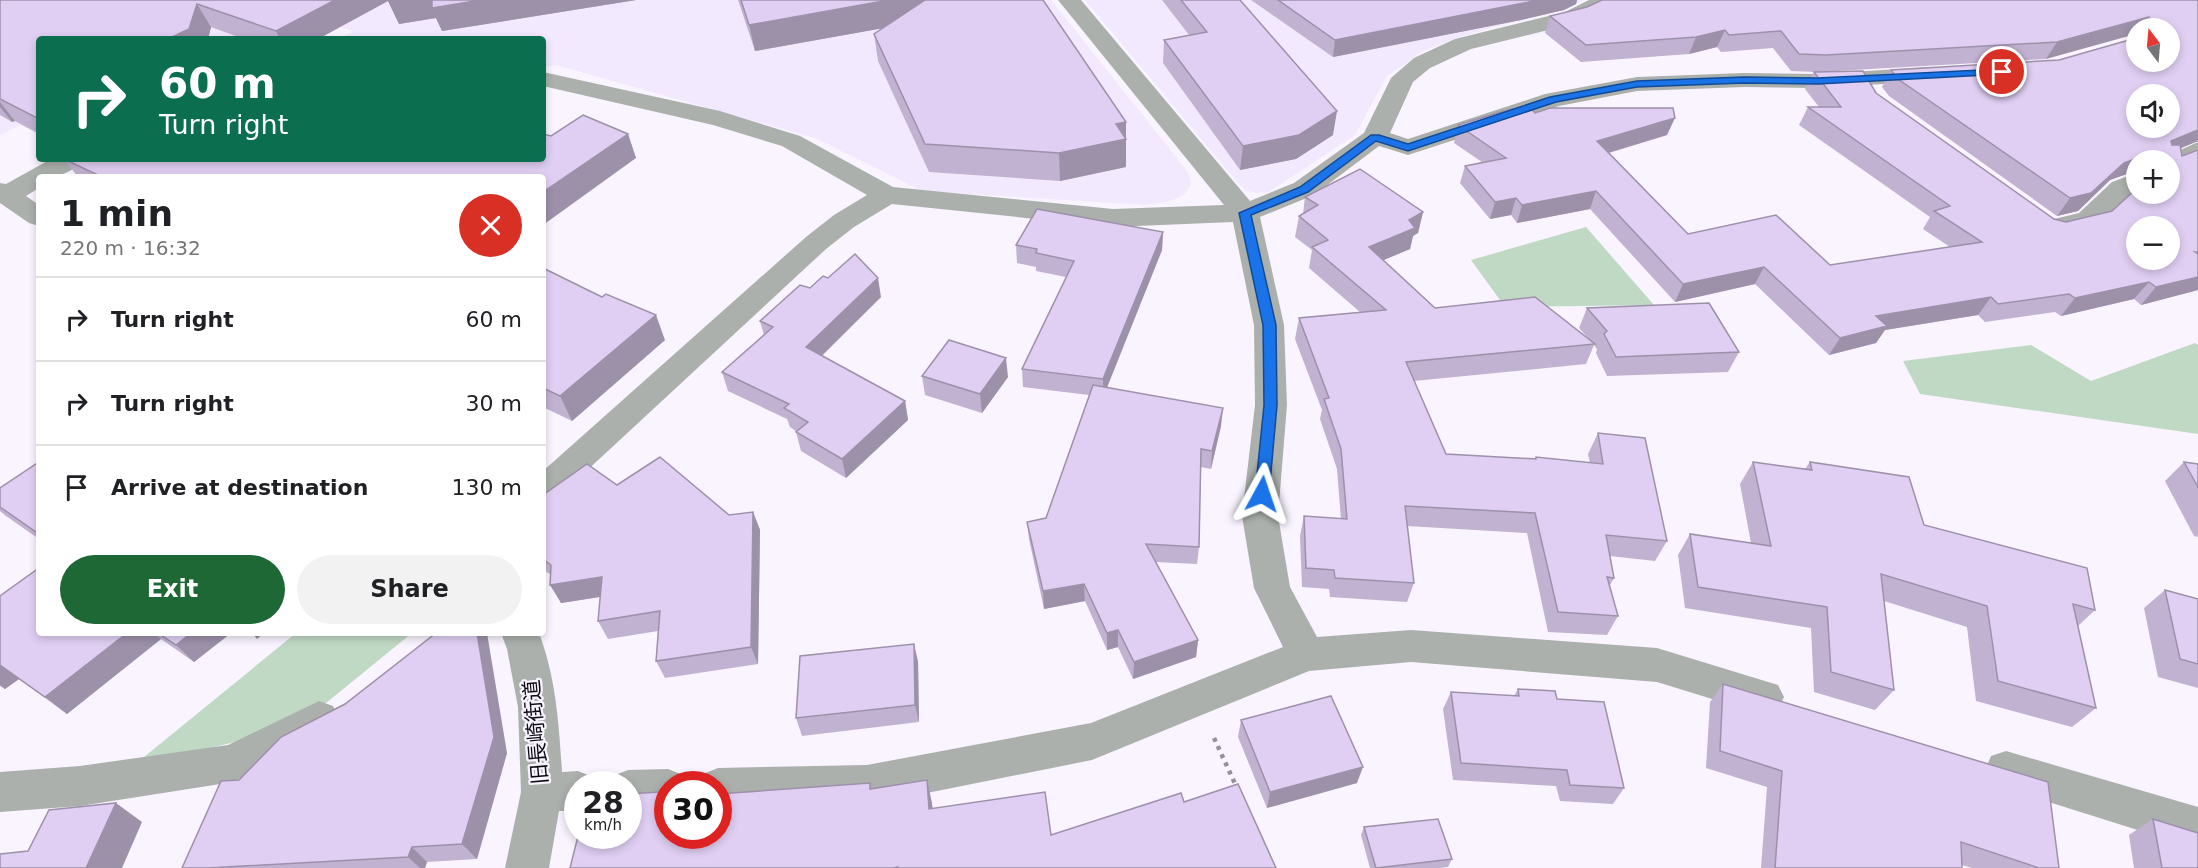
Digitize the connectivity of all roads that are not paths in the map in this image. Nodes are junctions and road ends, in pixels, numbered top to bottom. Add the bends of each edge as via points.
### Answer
1 (1069, 0) edge
2 (1606, 0) edge
3 (1955, 74) edge
4 (1862, 78) junction
5 (546, 80) edge
6 (1877, 103) edge
7 (1375, 137) junction
8 (2198, 150) edge
9 (2180, 159) edge
10 (64, 162) edge
11 (40, 174) edge
12 (36, 176) edge
13 (2126, 186) edge
14 (3, 193) edge
15 (886, 195) junction
16 (1245, 213) junction
17 (2032, 214) edge
18 (36, 215) edge
19 (546, 488) edge
20 (521, 636) edge
21 (1307, 655) junction
22 (353, 699) edge
23 (1793, 706) edge
24 (1973, 760) edge
25 (732, 788) edge
26 (0, 792) edge
27 (560, 792) edge
28 (2198, 828) edge
29 (527, 868) edge

1 - 16 street
2 - 7 street via 1573,17 1463,44 1422,63 1402,78
3 - 4 street
4 - 6 street
4 - 7 street via 1637,84 1554,99 1408,147
5 - 15 street via 720,119 791,141
7 - 16 street via 1304,189
8 - 9 street
10 - 11 street
12 - 14 street
13 - 17 street via 2088,220 2052,228
14 - 18 street
15 - 16 street via 1113,218
15 - 19 street via 816,243
16 - 21 street via 1269,325 1271,405 1260,516 1272,588
20 - 27 street, 旧長崎街道
21 - 23 street via 1411,646 1658,665
21 - 25 street via 1092,741 867,785
22 - 26 street via 233,763 80,786
24 - 28 street
27 - 29 street, 旧長崎街道

